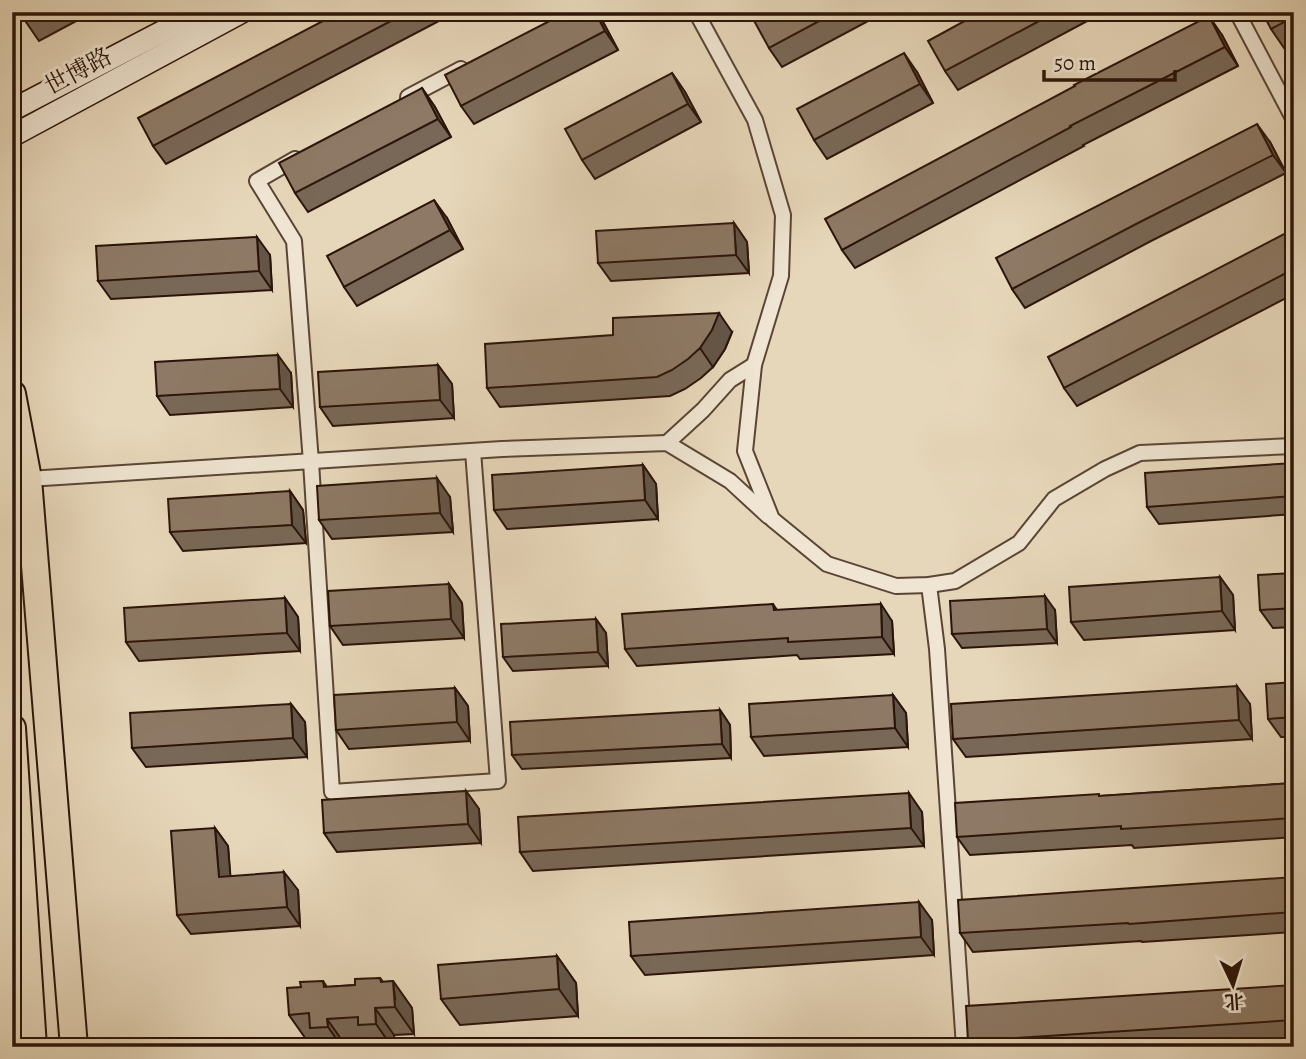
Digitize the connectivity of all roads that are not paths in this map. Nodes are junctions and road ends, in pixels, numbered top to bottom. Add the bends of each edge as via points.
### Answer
1 (201, 12) edge
2 (242, 12) edge
3 (696, 12) edge
4 (1237, 12) edge
5 (472, 64) edge
6 (399, 102) edge
7 (12, 110) edge
8 (1294, 120) edge
9 (12, 136) edge
10 (303, 155) edge
11 (754, 365) junction
12 (12, 394) edge
13 (667, 443) junction
14 (1294, 446) edge
15 (473, 451) junction
16 (311, 462) junction
17 (28, 479) junction
18 (772, 519) junction
19 (929, 585) junction
20 (12, 728) edge
21 (33, 1047) edge
22 (74, 1047) edge
23 (964, 1047) edge

1 - 7 main road, 世博路
2 - 9 main road, 世博路
3 - 11 street via 755,120 782,215 781,276
4 - 8 street
5 - 6 street
10 - 16 street via 257,181 294,241
11 - 13 street via 730,380
11 - 18 street via 745,452
12 - 17 highway
13 - 15 street
13 - 18 street via 730,481
14 - 19 street via 1140,453 1054,499 1019,543 955,581
15 - 16 street
15 - 16 street via 498,780 332,792
16 - 17 street
17 - 22 highway
18 - 19 street via 827,564 896,586
19 - 23 street
20 - 21 highway

